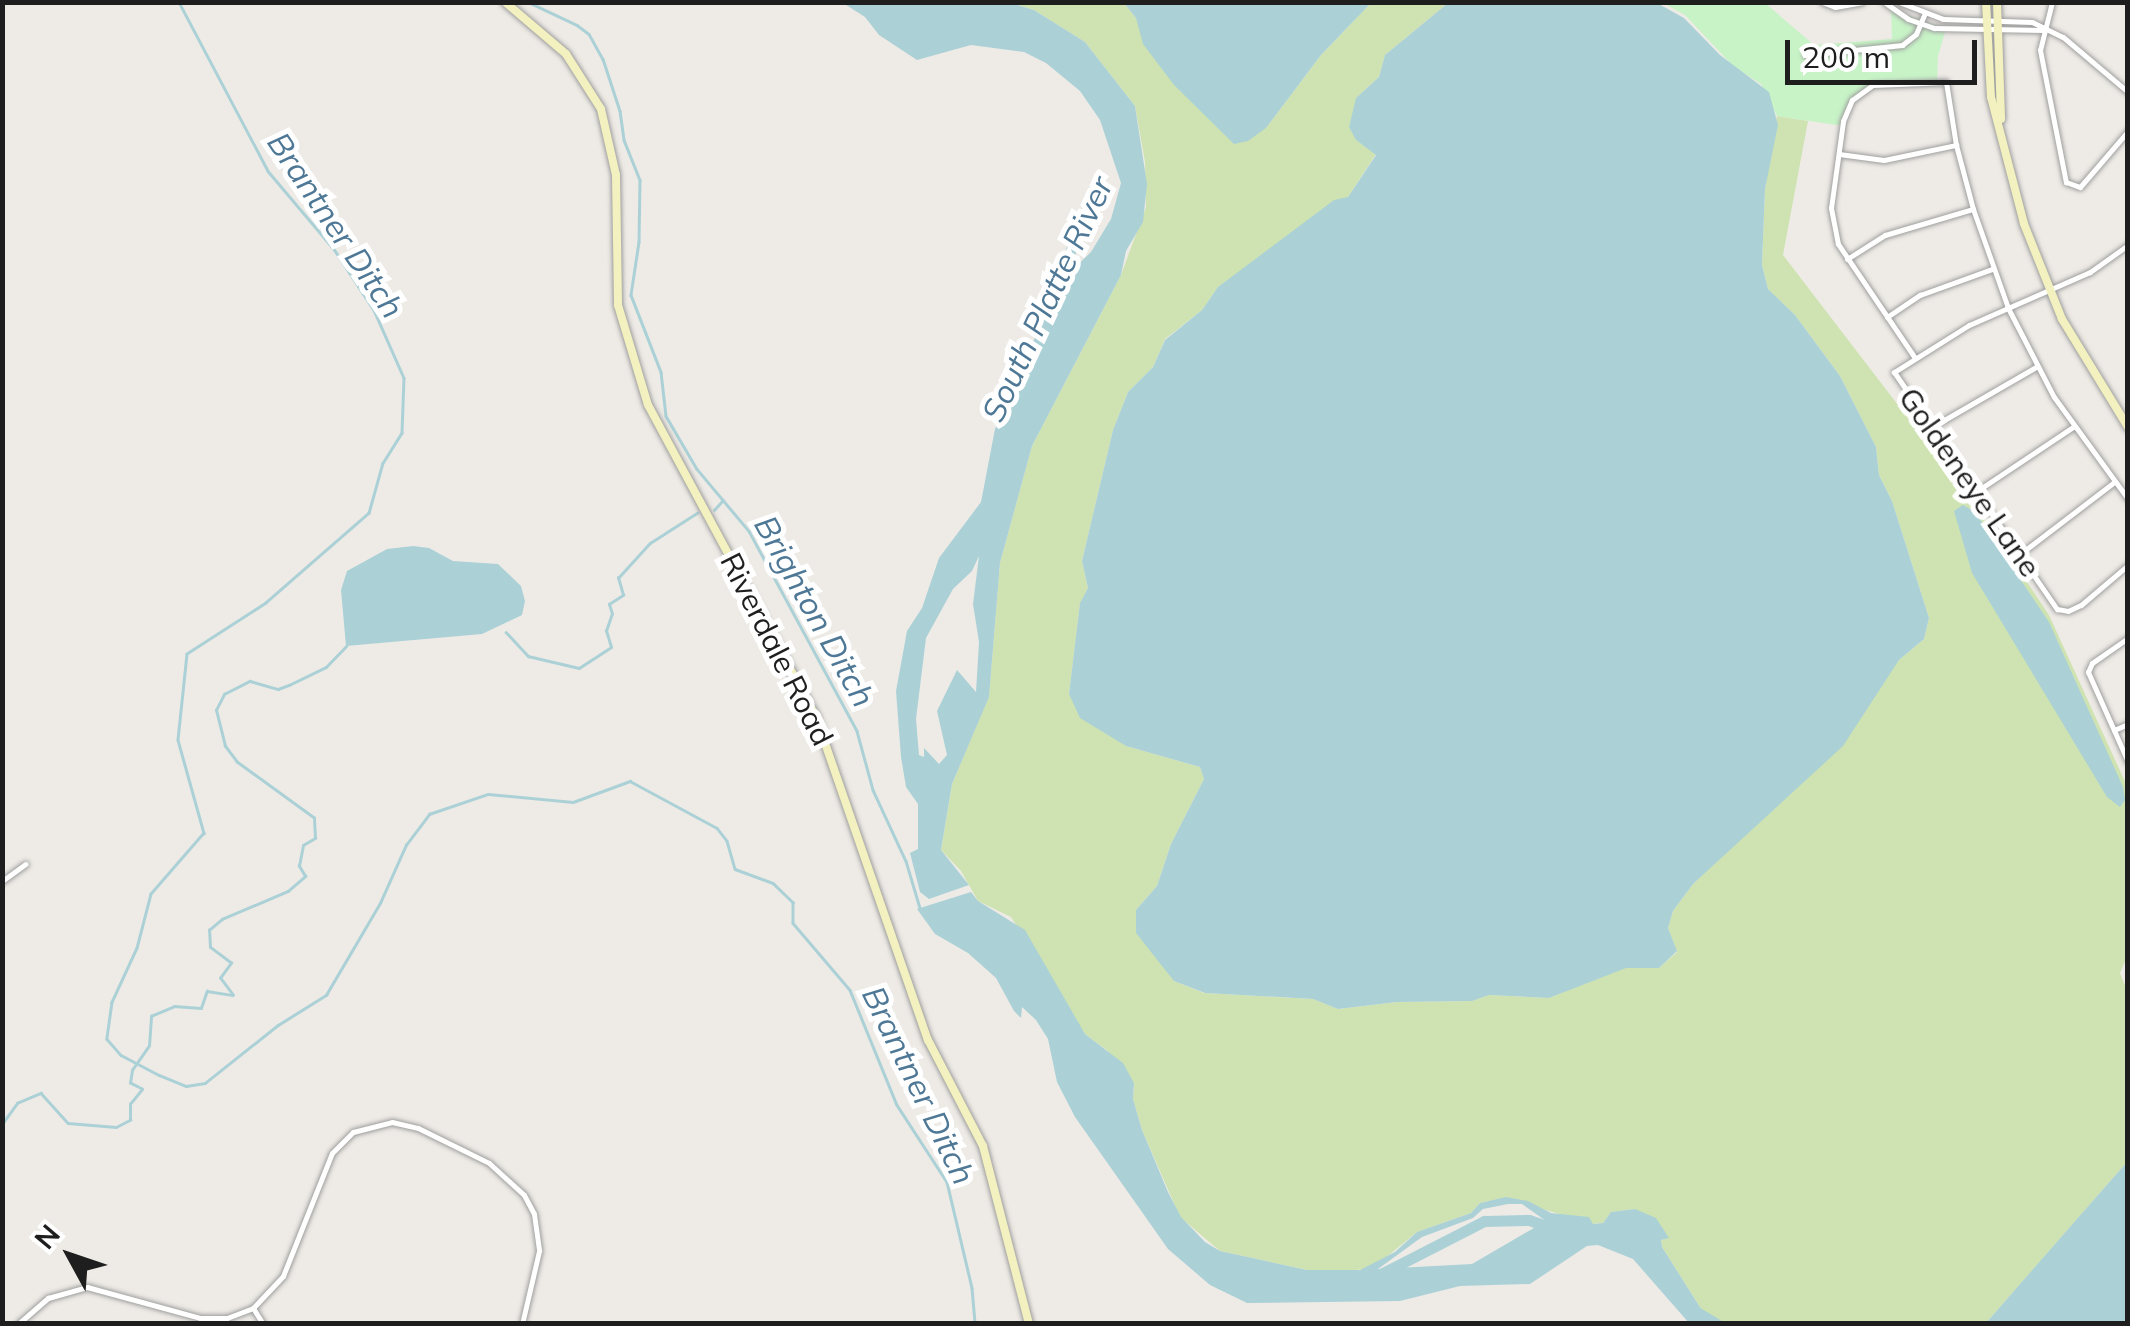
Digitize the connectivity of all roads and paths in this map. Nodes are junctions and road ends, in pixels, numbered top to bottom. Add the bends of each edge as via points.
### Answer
1 (505, 2) edge
2 (1822, 2) edge
3 (1862, 2) edge
4 (1884, 2) edge
5 (1900, 2) edge
6 (1986, 2) edge
7 (1997, 2) edge
8 (2052, 2) edge
9 (1924, 15) junction
10 (1991, 19) junction
11 (1921, 24) junction
12 (1991, 30) junction
13 (2046, 30) junction
14 (1805, 55) dead end
15 (2128, 92) edge
16 (2128, 131) edge
17 (1956, 145) junction
18 (1839, 154) junction
19 (2072, 187) junction
20 (2070, 195) dead end
21 (1973, 209) junction
22 (2128, 246) edge
23 (1847, 259) junction
24 (1992, 270) junction
25 (2048, 290) junction
26 (2008, 308) junction
27 (1887, 317) junction
28 (1915, 358) junction
29 (2036, 367) junction
30 (2073, 427) junction
31 (2128, 427) edge
32 (1932, 428) junction
33 (2114, 482) junction
34 (1977, 492) junction
35 (2128, 499) edge
36 (2020, 554) junction
37 (2128, 565) edge
38 (2128, 638) edge
39 (2128, 724) edge
40 (2114, 730) junction
41 (2128, 762) edge
42 (25, 864) dead end
43 (2, 881) edge
44 (254, 1308) junction
45 (18, 1324) edge
46 (263, 1324) edge
47 (522, 1324) edge
48 (1029, 1324) edge

1 - 48 street, Riverdale Road via 566,54 601,109 616,176 618,305 645,395 816,716 928,1040 986,1154
2 - 3 street
4 - 11 street
5 - 9 street
6 - 10 street
7 - 10 street
8 - 13 street
9 - 10 street
9 - 11 street
10 - 12 street
10 - 13 street via 2032,22
11 - 12 street
11 - 14 street via 1902,45
12 - 13 street
12 - 25 street via 1992,97 2018,206
13 - 15 street
13 - 19 street via 2041,58 2064,180
16 - 19 street via 2086,181
17 - 18 street via 1880,161
17 - 18 street via 1946,82 1873,86 1848,106
17 - 21 street
18 - 23 street via 1830,217
19 - 20 street
21 - 23 street via 1884,235
21 - 24 street
22 - 25 street
23 - 27 street
24 - 26 street
24 - 27 street via 1920,295
25 - 26 street
25 - 31 street
26 - 28 street
26 - 29 street
27 - 28 street
28 - 32 street, Goldeneye Lane via 1894,372
29 - 30 street
29 - 32 street
30 - 33 street
30 - 34 street
32 - 34 street, Goldeneye Lane
33 - 35 street
33 - 36 street
34 - 36 street, Goldeneye Lane
36 - 37 street, Goldeneye Lane via 2061,612 2081,605
38 - 40 street via 2088,672
39 - 40 street
40 - 41 street
42 - 43 street
44 - 45 street via 228,1318 200,1318 87,1287 48,1298
44 - 46 street
44 - 47 street via 284,1276 332,1153 350,1134 392,1122 489,1163 518,1188 534,1214 538,1241

